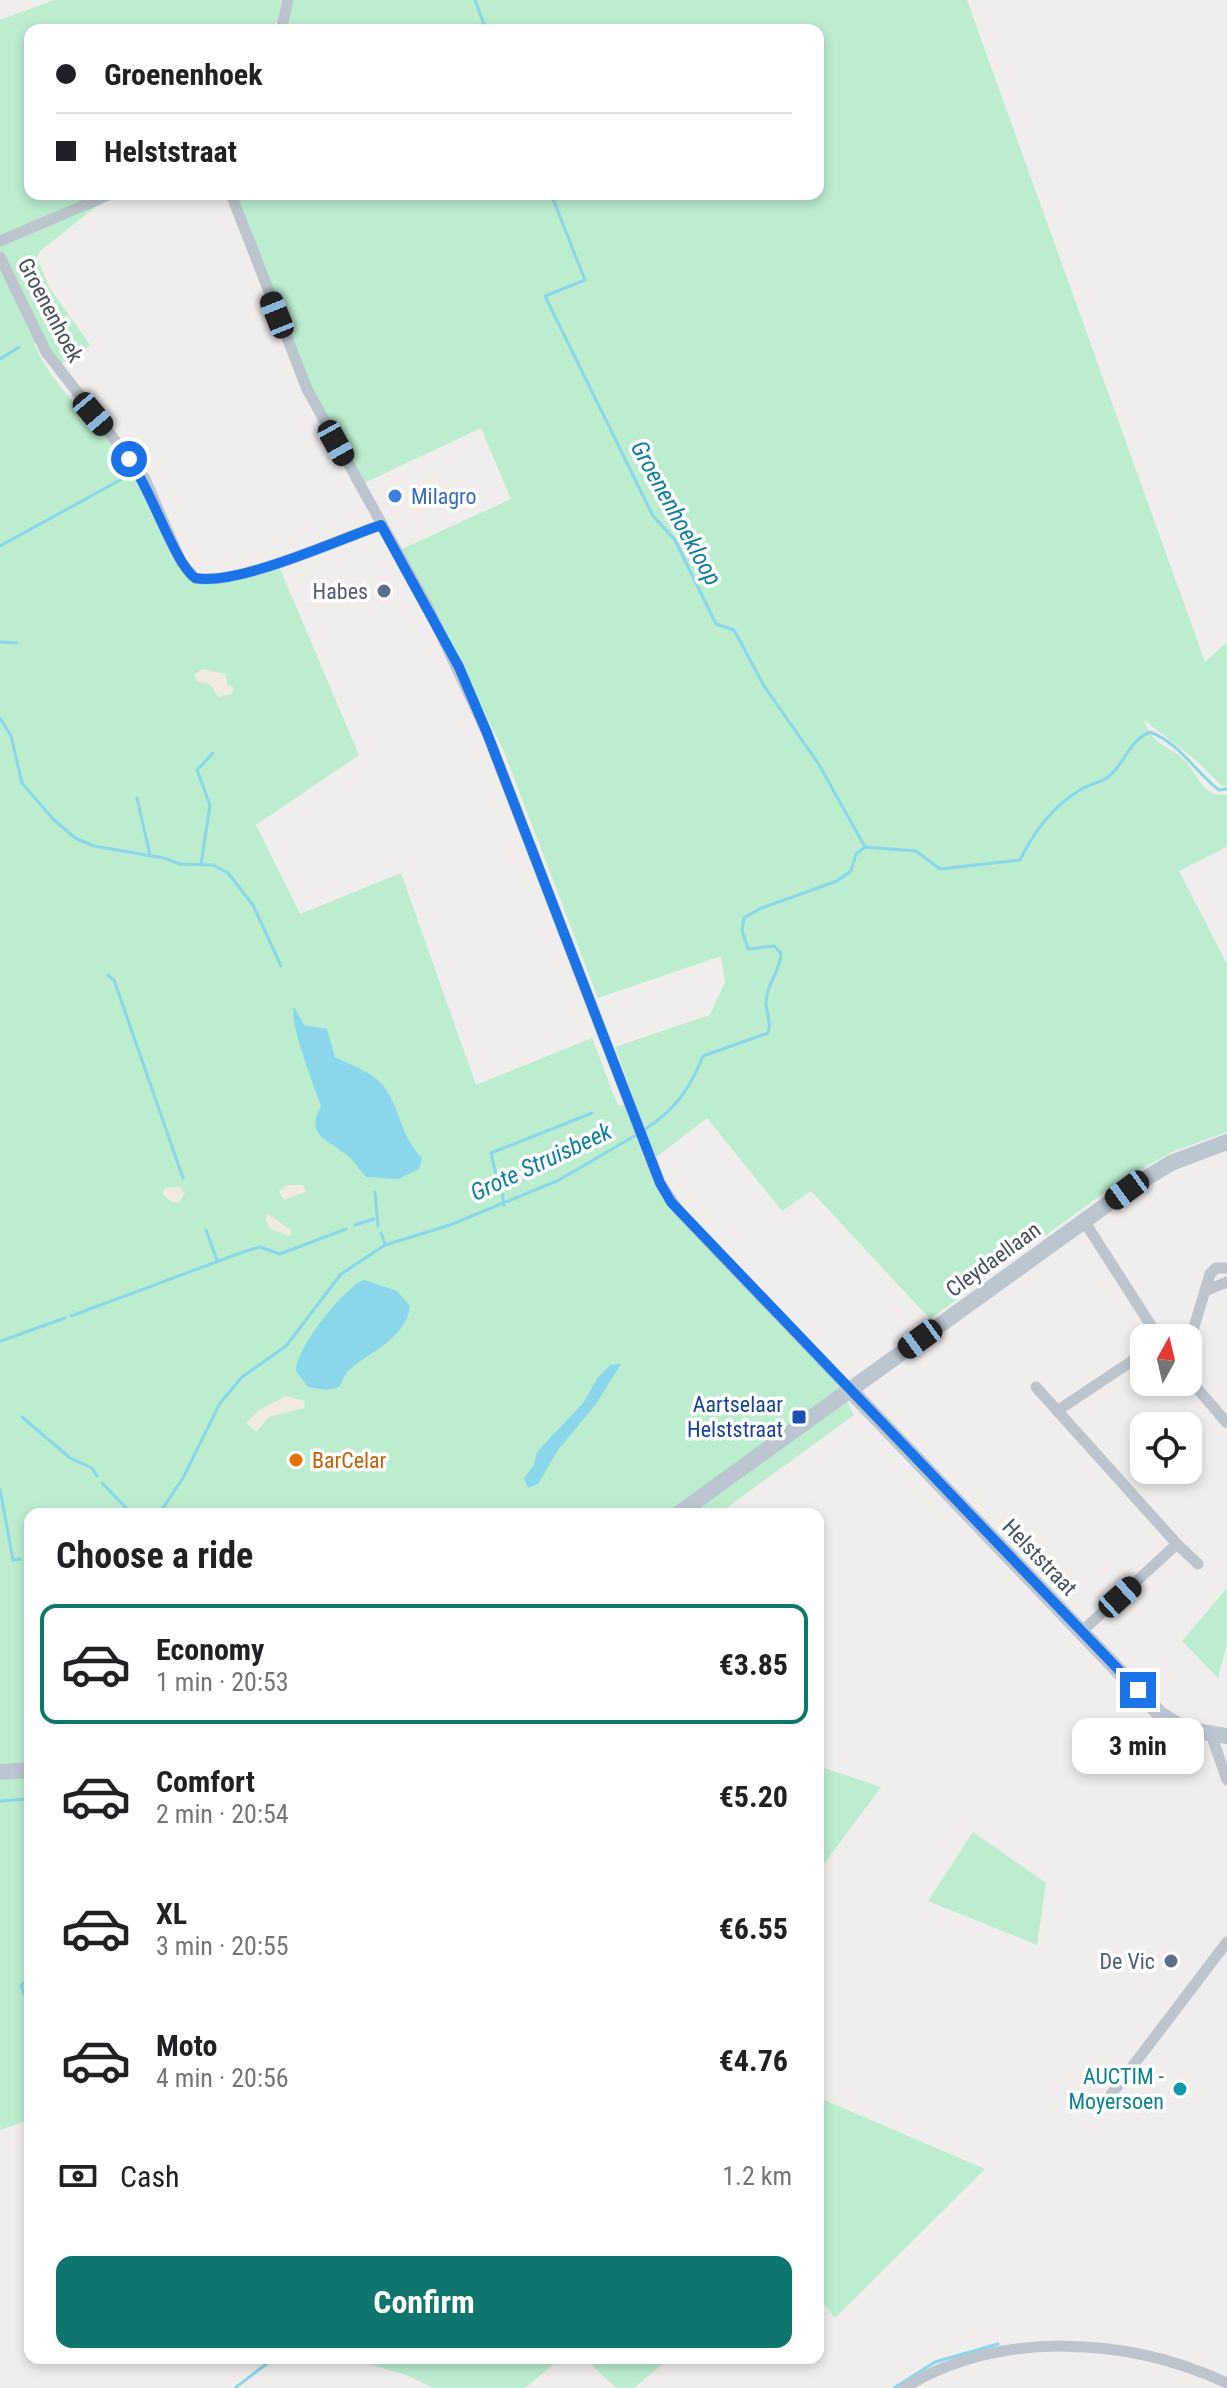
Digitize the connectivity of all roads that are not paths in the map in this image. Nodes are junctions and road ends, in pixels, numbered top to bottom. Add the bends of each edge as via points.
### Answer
1 (288, 0) edge
2 (282, 24) edge
3 (97, 200) edge
4 (233, 200) edge
5 (0, 241) edge
6 (0, 257) edge
7 (381, 525) junction
8 (1227, 1142) edge
9 (1084, 1221) junction
10 (1227, 1268) edge
11 (1227, 1282) edge
12 (1205, 1291) junction
13 (1150, 1324) edge
14 (1195, 1324) edge
15 (1130, 1362) edge
16 (1036, 1387) dead end
17 (850, 1390) junction
18 (1202, 1394) edge
19 (1057, 1411) junction
20 (1227, 1423) edge
21 (686, 1508) edge
22 (1177, 1544) junction
23 (1198, 1564) dead end
24 (1081, 1632) junction
25 (1219, 1735) edge
26 (24, 1770) edge
27 (0, 1772) edge
28 (1227, 1780) edge
29 (1227, 1942) edge
30 (1110, 2096) dead end
31 (1227, 2383) edge
32 (904, 2388) edge

1 - 2 street
3 - 5 street, Groenenhoek
4 - 7 street via 307,389
6 - 7 street, Groenenhoek via 46,352 145,479 189,573 206,580 244,573
7 - 17 street via 453,656 481,720 660,1183 671,1202
8 - 9 street, Cleydaellaan via 1171,1163
9 - 13 street
9 - 17 street, Cleydaellaan
10 - 12 street via 1210,1274
11 - 12 street
12 - 14 street
15 - 19 street
16 - 19 street
17 - 21 street, Cleydaellaan
17 - 24 street, Helststraat
18 - 20 street
19 - 22 street
22 - 23 street
22 - 24 street
24 - 25 street, Helststraat via 1160,1714 1184,1729
25 - 28 street, Helststraat
26 - 27 street
29 - 30 street
31 - 32 street via 1168,2360 1080,2345 982,2356

